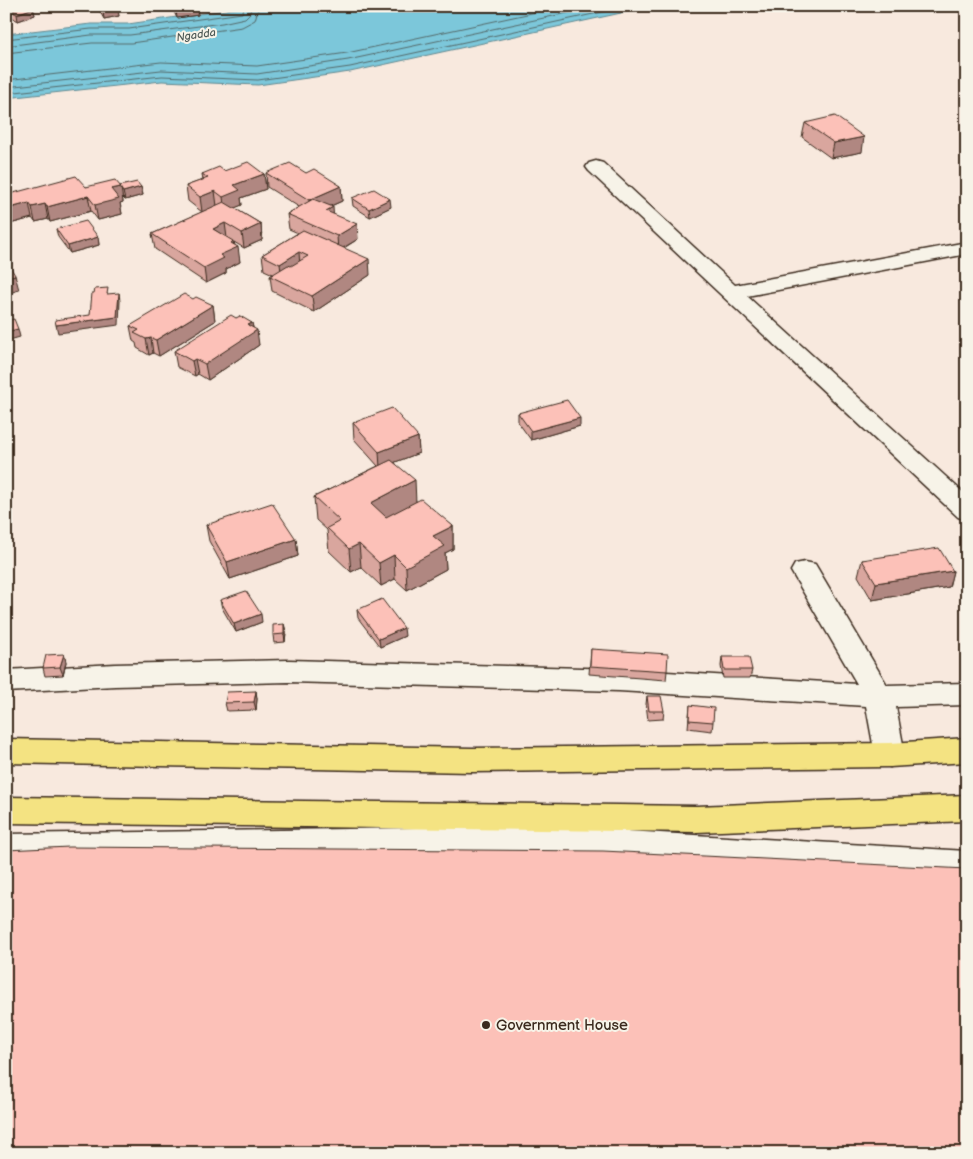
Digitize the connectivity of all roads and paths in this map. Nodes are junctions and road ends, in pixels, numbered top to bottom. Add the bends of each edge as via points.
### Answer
1 (596, 166) dead end
2 (967, 248) edge
3 (730, 293) junction
4 (967, 511) edge
5 (805, 571) dead end
6 (6, 681) edge
7 (967, 694) edge
8 (879, 696) junction
9 (967, 750) edge
10 (6, 751) edge
11 (890, 755) junction
12 (967, 808) edge
13 (6, 810) edge
14 (6, 847) edge
15 (967, 865) edge

1 - 3 street
2 - 3 street
3 - 4 street
5 - 8 street
6 - 8 street via 288,671 619,680
7 - 8 street
8 - 11 street
9 - 11 main road
10 - 11 main road via 472,760
12 - 13 main road via 697,818
14 - 15 street via 542,839

